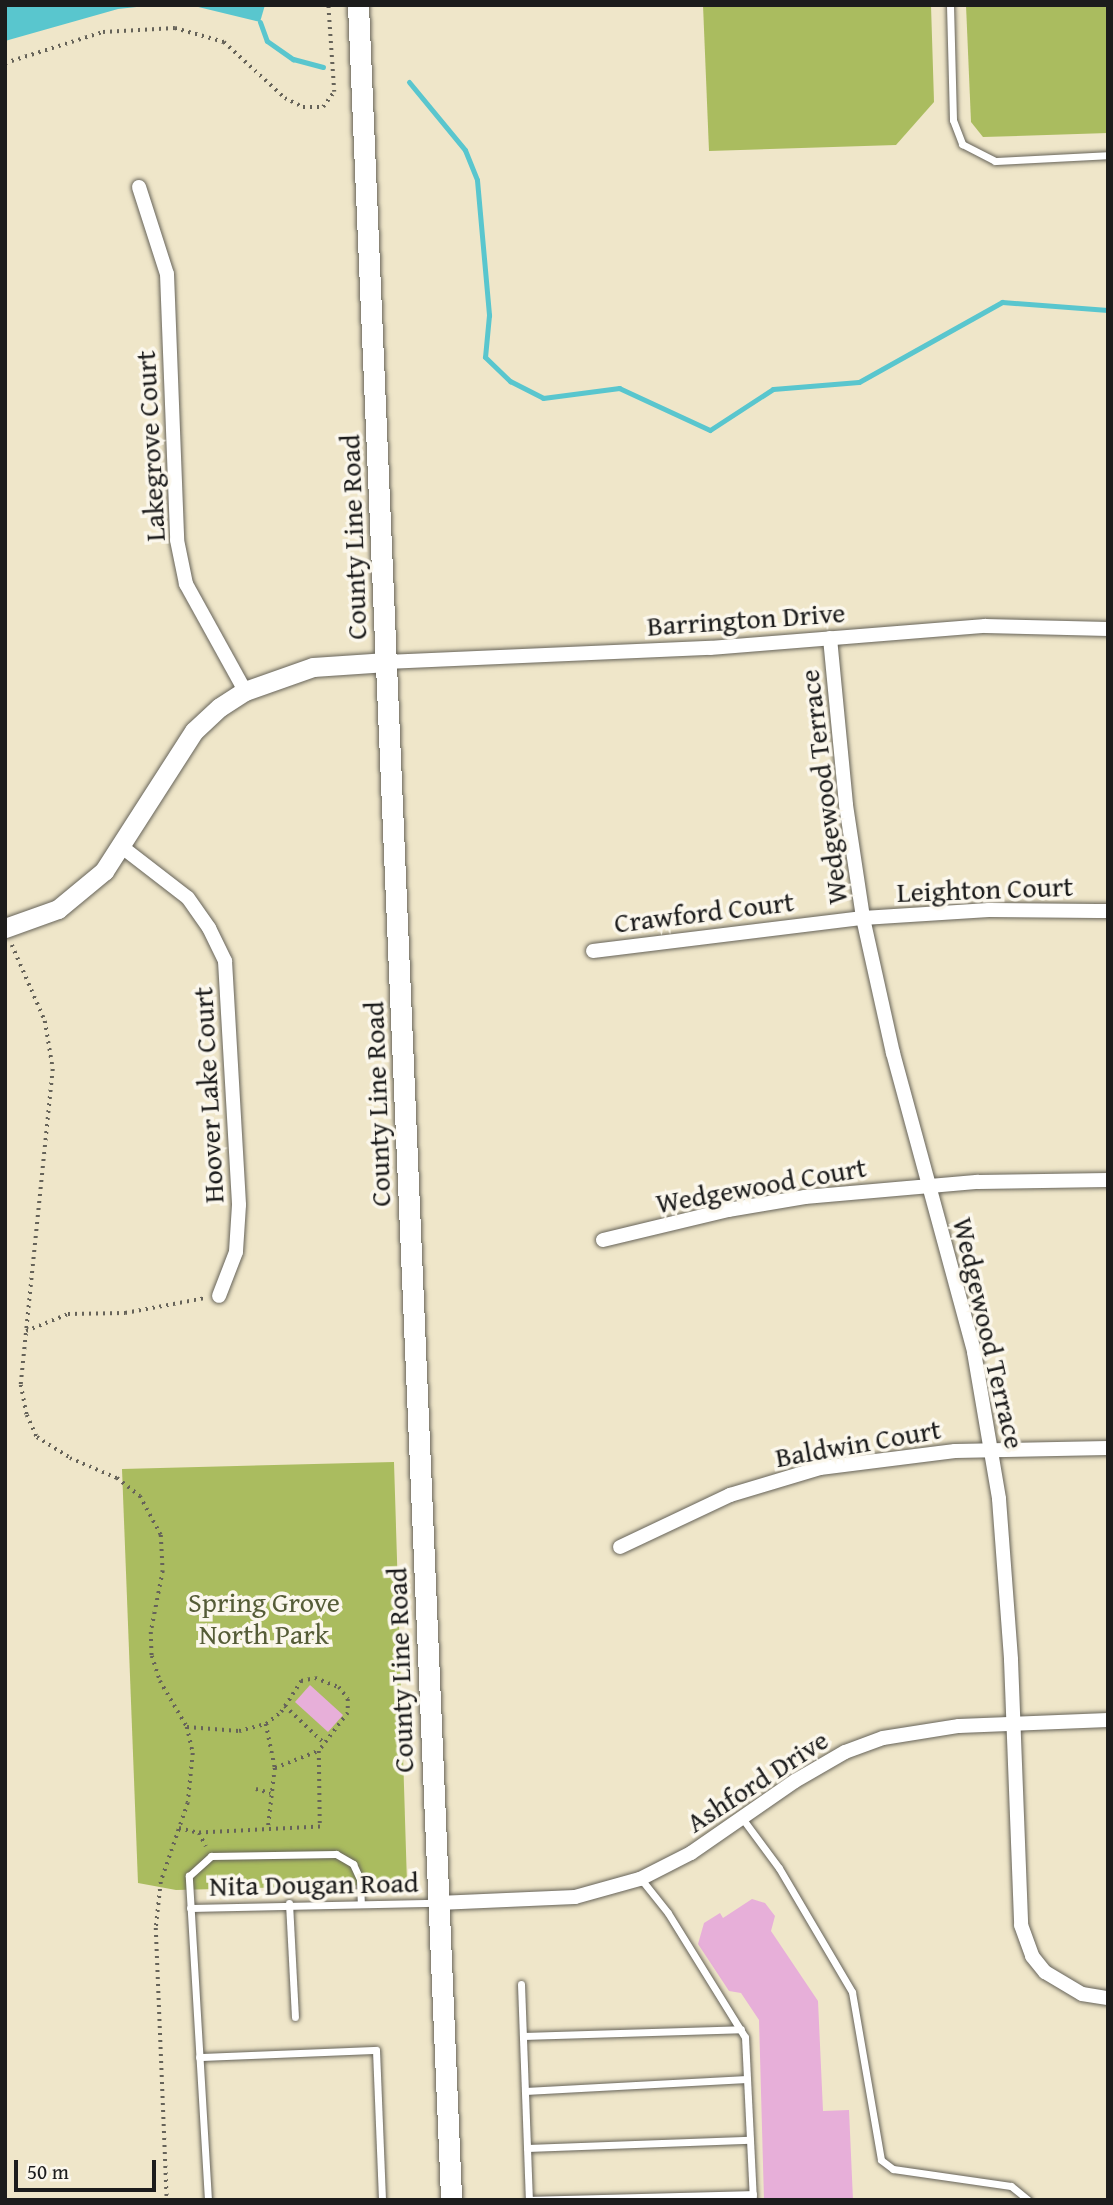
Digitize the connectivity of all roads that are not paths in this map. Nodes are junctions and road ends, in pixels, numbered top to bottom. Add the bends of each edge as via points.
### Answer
1 (358, 5) edge
2 (950, 5) edge
3 (1108, 155) edge
4 (139, 187) dead end
5 (1108, 629) edge
6 (830, 638) junction
7 (387, 662) junction
8 (245, 691) junction
9 (122, 847) junction
10 (1108, 911) edge
11 (863, 918) junction
12 (8, 934) edge
13 (593, 951) dead end
14 (1108, 1180) edge
15 (929, 1186) junction
16 (603, 1240) dead end
17 (219, 1296) road end
18 (1108, 1448) edge
19 (991, 1449) junction
20 (620, 1547) dead end
21 (1108, 1720) edge
22 (1012, 1723) junction
23 (742, 1818) junction
24 (640, 1879) junction
25 (289, 1903) junction
26 (438, 1903) junction
27 (361, 1904) junction
28 (190, 1908) junction
29 (521, 1984) dead end
30 (1108, 1998) edge
31 (295, 2017) dead end
32 (741, 2029) junction
33 (523, 2036) junction
34 (199, 2057) junction
35 (747, 2079) junction
36 (525, 2091) junction
37 (750, 2140) junction
38 (527, 2148) junction
39 (753, 2197) edge
40 (208, 2200) edge
41 (382, 2200) edge
42 (451, 2200) edge
43 (1028, 2200) edge

1 - 7 main road, County Line Road
2 - 3 lane via 953,120 962,144 995,161
4 - 8 street, Lakegrove Court via 166,274 177,540 186,584
5 - 6 street, Barrington Drive via 985,626
6 - 7 street, Barrington Drive
6 - 11 street, Wedgewood Terrace via 846,805
7 - 8 street via 313,667
7 - 26 main road, County Line Road
8 - 9 street via 194,731
9 - 12 street via 91,885 58,909
9 - 17 street, Hoover Lake Court via 188,898 225,961 239,1205 236,1252
10 - 11 street, Leighton Court via 989,910
11 - 13 street, Crawford Court
11 - 15 street, Wedgewood Terrace
14 - 15 street, Wedgewood Court
15 - 16 street, Wedgewood Court via 754,1205
15 - 19 street, Wedgewood Terrace via 974,1352
18 - 19 street, Baldwin Court
19 - 20 street, Baldwin Court via 820,1468 730,1495
19 - 22 street, Wedgewood Terrace via 1005,1562
21 - 22 street, Ashford Drive
22 - 23 street, Ashford Drive via 883,1738 845,1752
22 - 30 street, Wedgewood Terrace via 1023,1936 1032,1955 1061,1985
23 - 24 street, Ashford Drive via 691,1853
23 - 43 lane via 779,1868 852,1992 881,2160 893,2169 1010,2186
24 - 26 street, Ashford Drive via 575,1897
24 - 32 lane via 668,1913
25 - 27 lane, Nita Dougan Road
25 - 28 lane, Nita Dougan Road
25 - 31 lane
26 - 27 lane, Nita Dougan Road
26 - 42 main road, County Line Road
27 - 28 lane via 360,1879 353,1864 336,1854 212,1856 189,1876
28 - 34 lane, Nita Dougan Road
29 - 33 lane
32 - 33 lane
32 - 35 lane
33 - 36 lane
34 - 40 lane, Nita Dougan Road
34 - 41 lane via 376,2050
35 - 36 lane
35 - 37 lane
36 - 38 lane
37 - 38 lane
37 - 39 lane
38 - 39 lane via 529,2200

